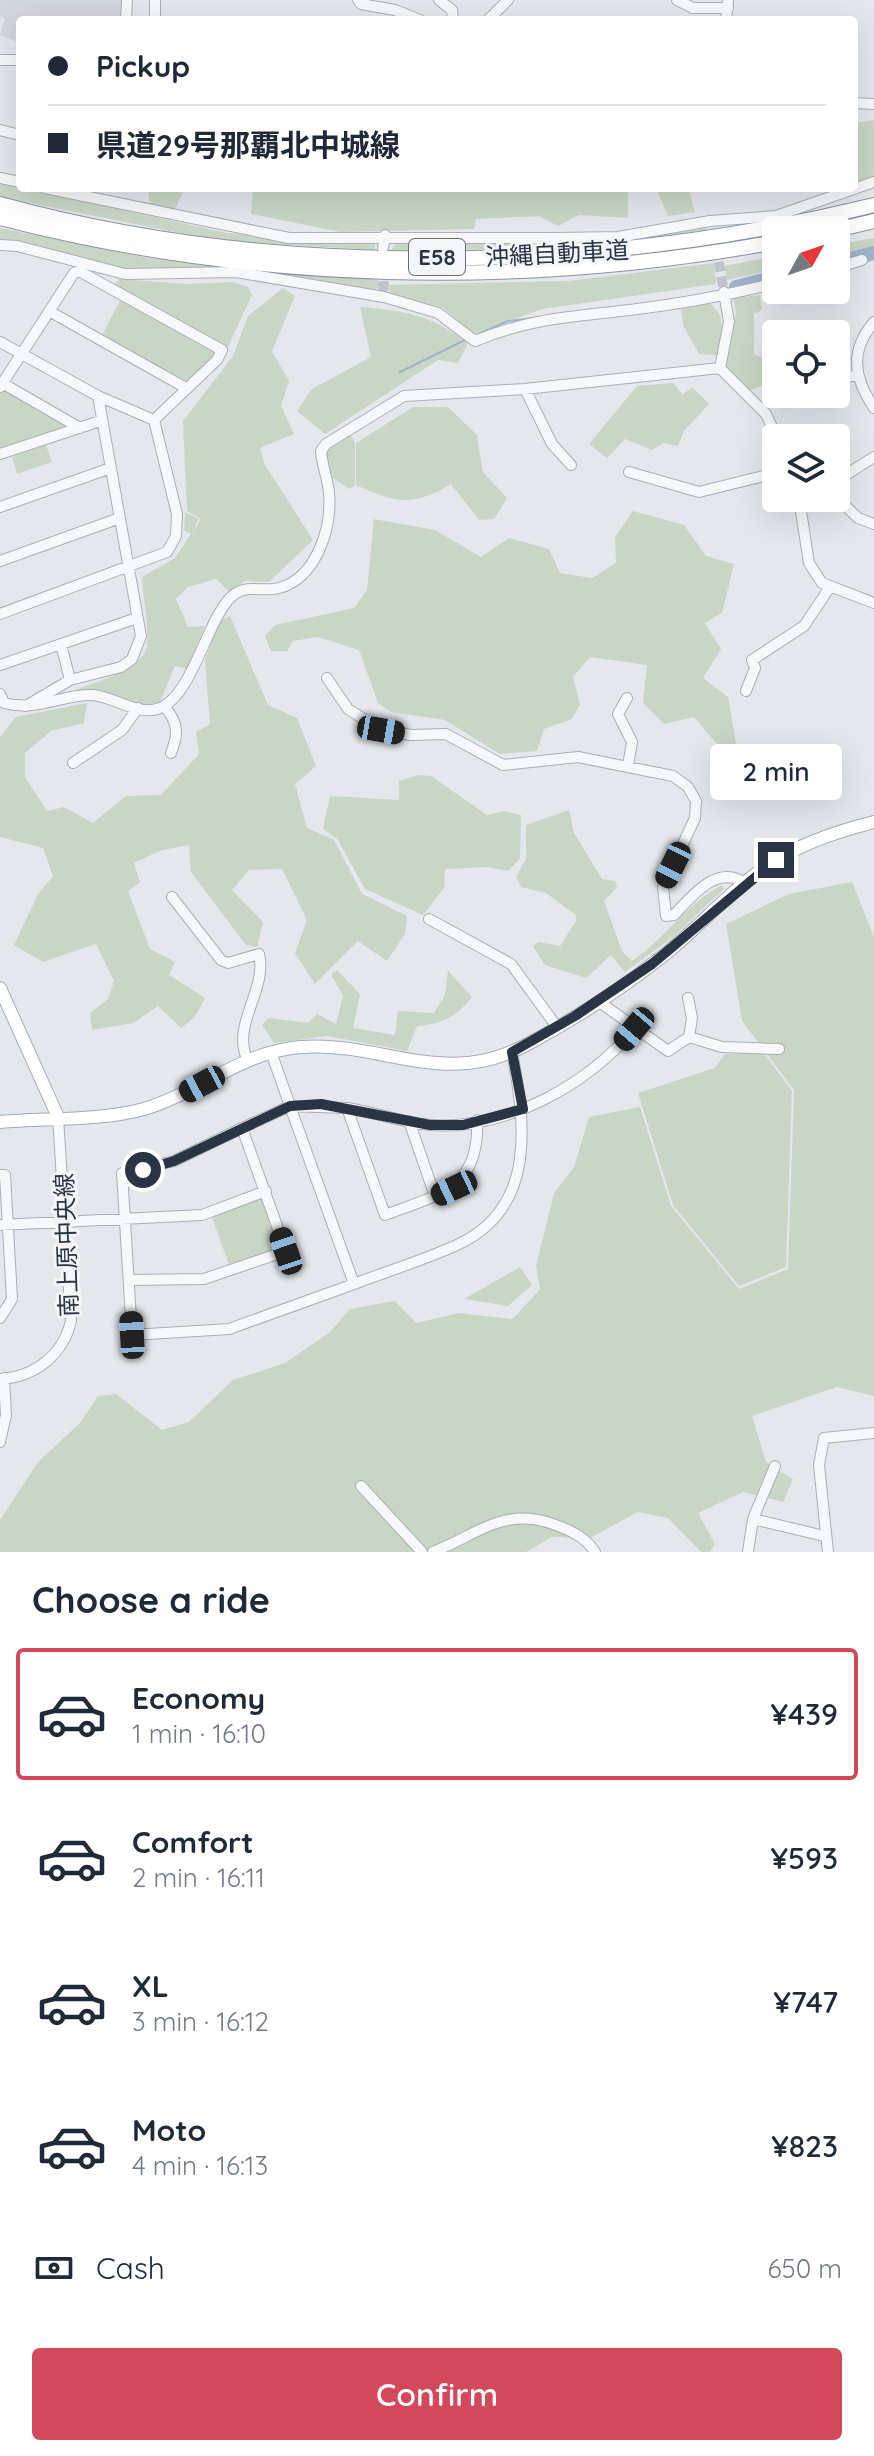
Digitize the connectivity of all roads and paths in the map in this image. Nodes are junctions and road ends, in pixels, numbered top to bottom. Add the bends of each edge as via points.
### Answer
1 (358, 0) edge
2 (439, 0) edge
3 (508, 0) edge
4 (677, 0) edge
5 (727, 9) edge
6 (413, 16) edge
7 (453, 16) edge
8 (492, 16) edge
9 (65, 192) edge
10 (845, 192) edge
11 (0, 204) edge
12 (874, 205) edge
13 (0, 218) edge
14 (874, 221) edge
15 (850, 227) edge
16 (385, 235) junction
17 (0, 245) edge
18 (762, 245) edge
19 (383, 248) dead end
20 (862, 260) dead end
21 (850, 264) edge
22 (98, 273) junction
23 (762, 286) edge
24 (724, 293) junction
25 (49, 311) junction
26 (874, 322) edge
27 (0, 342) edge
28 (21, 354) junction
29 (720, 368) junction
30 (857, 375) junction
31 (850, 377) edge
32 (1, 385) edge
33 (186, 388) junction
34 (525, 389) junction
35 (98, 396) junction
36 (874, 408) edge
37 (154, 420) junction
38 (100, 421) junction
39 (771, 424) edge
40 (80, 428) junction
41 (0, 454) edge
42 (874, 457) edge
43 (571, 465) dead end
44 (108, 469) junction
45 (629, 472) dead end
46 (850, 475) edge
47 (762, 476) edge
48 (0, 507) edge
49 (850, 510) edge
50 (801, 512) edge
51 (117, 519) junction
52 (874, 524) edge
53 (0, 561) edge
54 (128, 568) junction
55 (830, 587) junction
56 (874, 603) edge
57 (0, 614) edge
58 (137, 618) junction
59 (61, 644) junction
60 (0, 665) edge
61 (327, 678) dead end
62 (70, 680) junction
63 (746, 691) dead end
64 (627, 698) dead end
65 (1, 700) edge
66 (26, 706) junction
67 (164, 706) junction
68 (138, 708) junction
69 (171, 753) dead end
70 (73, 763) dead end
71 (628, 766) junction
72 (874, 822) edge
73 (745, 883) junction
74 (172, 897) dead end
75 (429, 919) dead end
76 (0, 988) edge
77 (688, 998) dead end
78 (598, 1001) junction
79 (557, 1027) junction
80 (634, 1029) junction
81 (689, 1037) junction
82 (779, 1049) dead end
83 (271, 1052) junction
84 (512, 1052) junction
85 (248, 1061) junction
86 (290, 1106) junction
87 (347, 1108) junction
88 (523, 1109) junction
89 (58, 1117) junction
90 (477, 1120) junction
91 (409, 1121) junction
92 (0, 1122) edge
93 (242, 1128) junction
94 (0, 1175) edge
95 (266, 1191) junction
96 (435, 1196) junction
97 (124, 1221) junction
98 (66, 1222) junction
99 (4, 1225) edge
100 (6, 1274) edge
101 (130, 1280) junction
102 (354, 1284) junction
103 (0, 1318) edge
104 (2, 1378) edge
105 (874, 1433) edge
106 (1, 1437) edge
107 (775, 1466) dead end
108 (361, 1486) dead end
109 (753, 1519) junction
110 (824, 1536) junction
111 (417, 1551) edge
112 (433, 1552) edge
113 (595, 1552) edge
114 (748, 1552) edge
115 (828, 1552) edge

1 - 6 street
2 - 7 street
3 - 8 street
4 - 5 street via 693,8
9 - 16 street via 289,238
10 - 16 street via 776,216 618,237
11 - 12 highway, 沖縄自動車道 / E58 via 231,245 447,257 643,248 763,230
13 - 18 highway, 沖縄自動車道 / E58 via 176,253 378,271 567,269
14 - 15 highway
16 - 19 street
17 - 22 street
20 - 21 street
22 - 24 street via 236,272 308,282 424,308 451,320 471,339 548,318
22 - 25 street via 74,273
22 - 33 street via 222,350
23 - 24 street
24 - 29 street via 729,322
25 - 28 street
25 - 33 street
26 - 30 street via 856,355
27 - 28 street
28 - 32 street
28 - 35 street
29 - 34 street
29 - 39 street
30 - 31 street
30 - 36 street
32 - 40 street
33 - 37 street
34 - 43 street via 552,444
34 - 67 street via 404,396 326,444 321,451 329,516 316,557 281,587 243,589 231,597 207,631 185,687
35 - 37 street
35 - 38 street
37 - 54 street via 177,514 176,536 167,552
38 - 40 street
38 - 44 street
40 - 41 street
42 - 46 street
44 - 48 street
44 - 51 street
45 - 47 street via 699,492
49 - 52 street
50 - 55 street via 809,563
51 - 53 street
51 - 54 street
54 - 57 street
54 - 58 street
55 - 56 street
55 - 63 street via 804,626 752,660 755,668
58 - 59 street
58 - 62 street via 141,636 132,659 121,667
59 - 60 street
59 - 62 street
61 - 71 street via 348,709 381,730 446,734 503,765 578,757
62 - 66 street
64 - 71 street via 618,714 632,742
65 - 66 street
66 - 68 street via 91,695
67 - 68 street
67 - 69 street via 177,730
68 - 70 street via 122,730
71 - 73 street via 673,776 696,801 695,818 663,887 666,916 721,876 734,875
72 - 73 main road via 796,850
73 - 78 main road via 666,954
74 - 85 street via 221,960 228,963 259,954 263,970 242,1035
75 - 79 street via 511,964
76 - 89 main road
77 - 81 street
78 - 79 main road
78 - 80 street
79 - 84 main road
80 - 81 street via 668,1051
80 - 88 street via 600,1065
81 - 82 street via 722,1047
83 - 84 main road via 330,1047 437,1065 479,1062
83 - 85 main road
83 - 86 street
84 - 88 street
85 - 89 main road via 145,1108
86 - 87 street
86 - 93 street
86 - 102 street
87 - 91 street
87 - 96 street via 385,1215
88 - 90 street
88 - 102 street via 518,1173 488,1223 458,1245
89 - 92 main road
89 - 98 street, 南上原中央線
90 - 91 street via 463,1125
90 - 96 street via 473,1164 454,1188
91 - 96 street
93 - 95 street
93 - 97 street via 174,1161 122,1173
94 - 99 street via 5,1175
95 - 97 street via 202,1215
95 - 101 street via 286,1251 204,1279
97 - 98 street
97 - 101 street
98 - 99 street
98 - 104 street, 南上原中央線 via 69,1329 44,1364
99 - 100 street
100 - 103 street via 12,1299
101 - 102 street via 132,1335 229,1329
104 - 106 street via 6,1415
105 - 110 street via 824,1438 819,1465
107 - 109 street
108 - 111 street
109 - 110 street
109 - 114 street
110 - 115 street
112 - 113 street via 480,1527 511,1518 531,1518 576,1533

